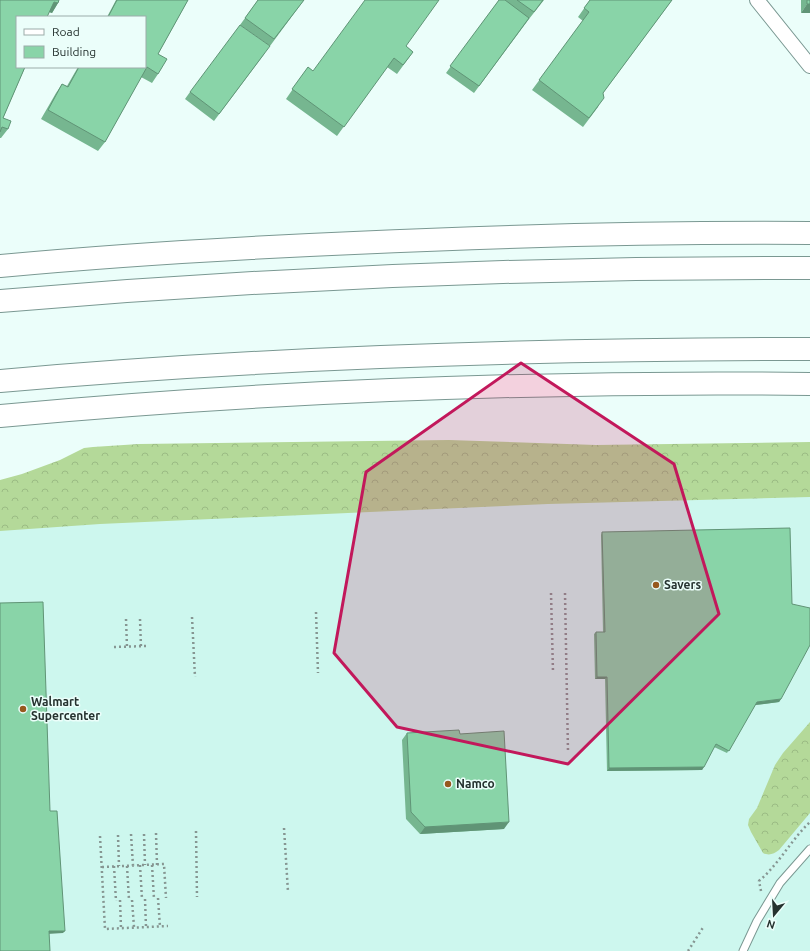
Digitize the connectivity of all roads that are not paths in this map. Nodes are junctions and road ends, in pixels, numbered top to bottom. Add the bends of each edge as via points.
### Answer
1 (757, 0) edge
2 (810, 66) edge
3 (810, 233) edge
4 (0, 266) edge
5 (810, 268) edge
6 (0, 301) edge
7 (810, 349) edge
8 (0, 381) edge
9 (810, 384) edge
10 (0, 416) edge
11 (810, 849) edge
12 (743, 951) edge

1 - 2 street
3 - 4 highway via 664,233 451,238 267,247
5 - 6 highway via 619,269 364,276
7 - 8 highway via 605,350 397,356 200,366
9 - 10 highway via 623,384 421,389 238,398
11 - 12 lane via 780,884 756,921

